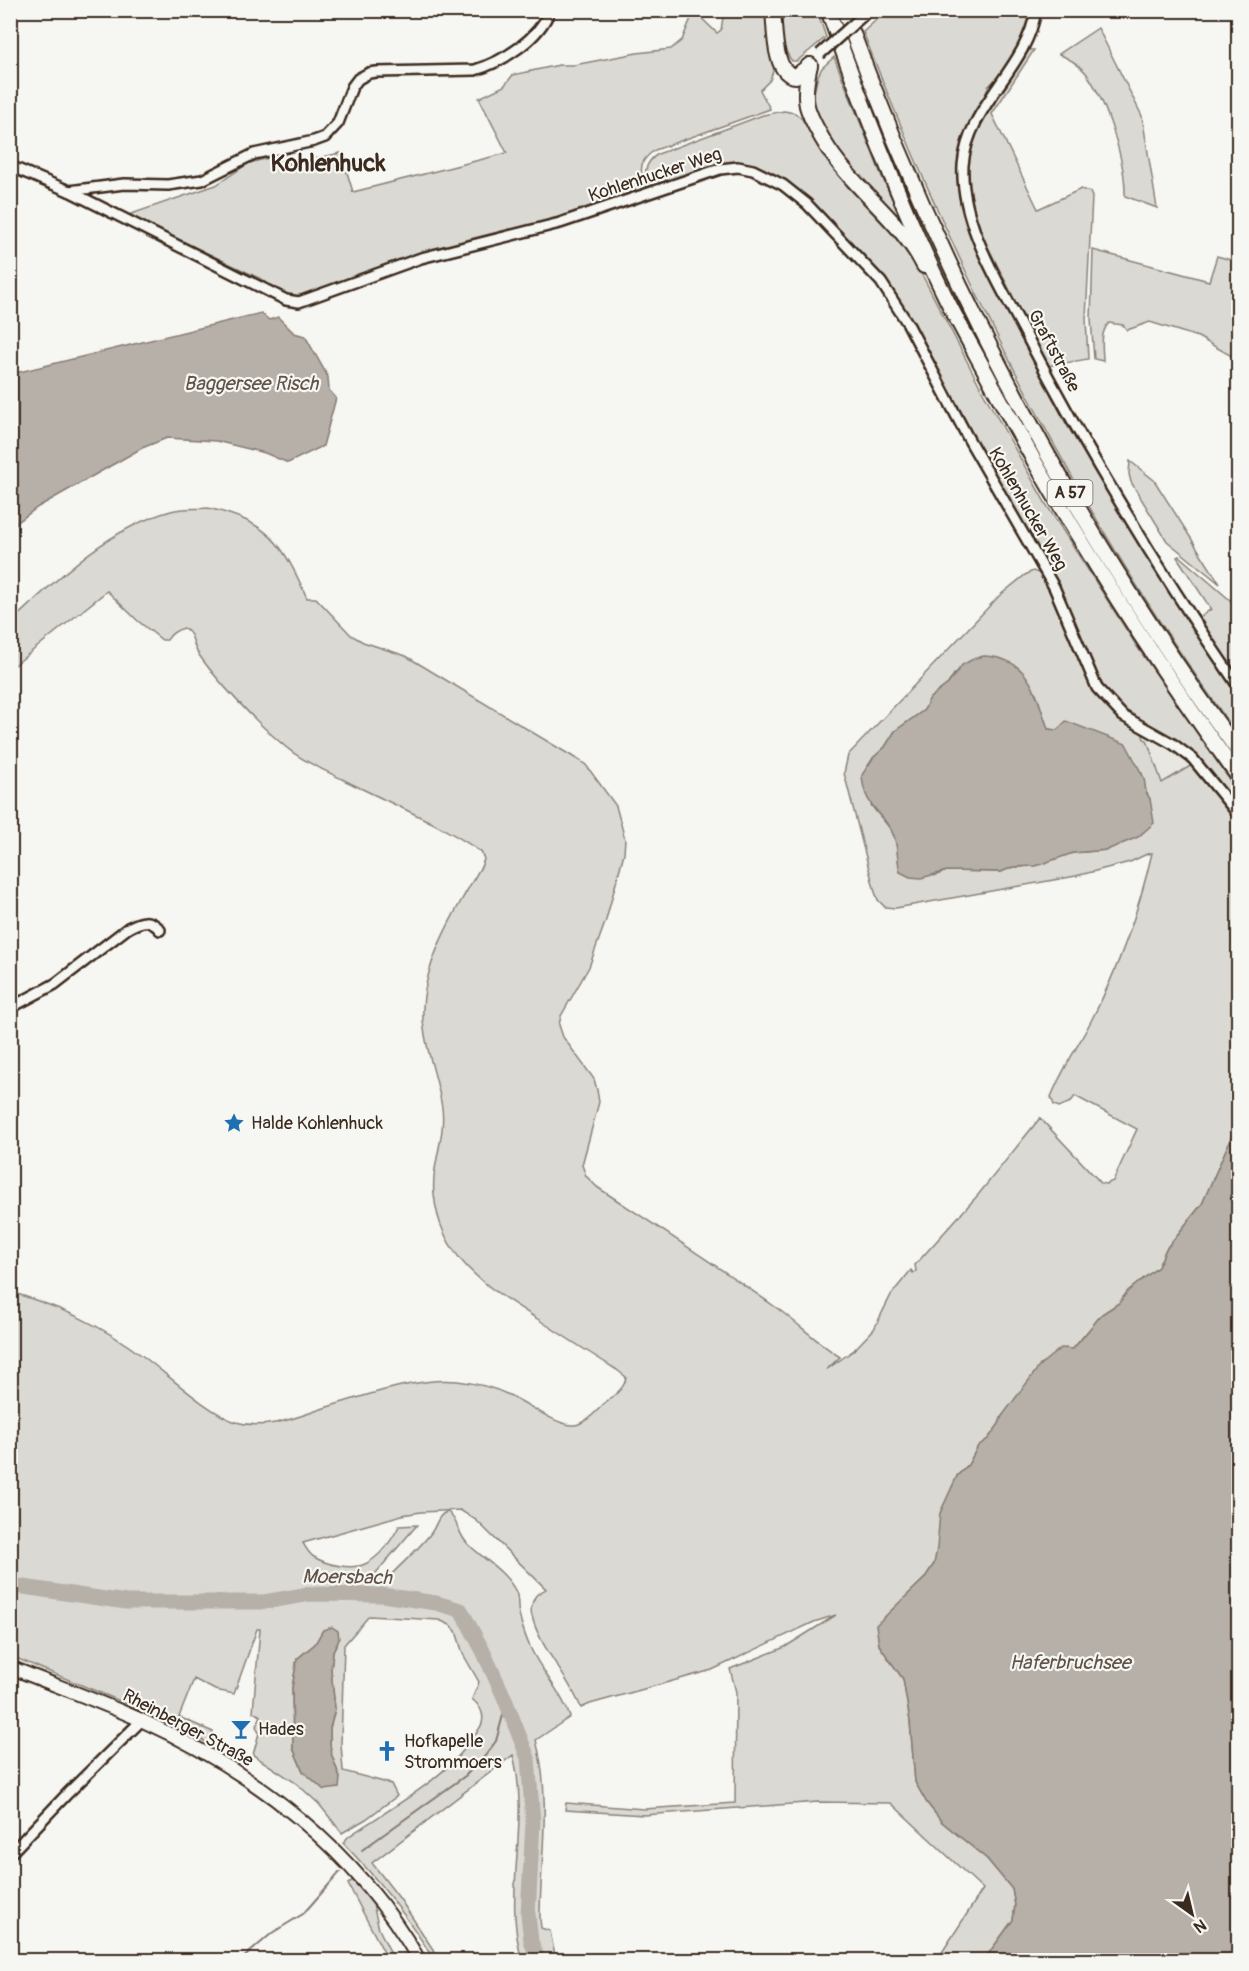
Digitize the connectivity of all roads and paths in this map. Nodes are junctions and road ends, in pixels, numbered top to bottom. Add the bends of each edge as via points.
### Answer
1 (550, 10) edge
2 (773, 10) edge
3 (828, 10) edge
4 (844, 10) edge
5 (869, 10) edge
6 (1036, 10) edge
7 (810, 65) junction
8 (10, 166) edge
9 (102, 187) junction
10 (69, 191) junction
11 (101, 206) junction
12 (963, 331) junction
13 (1239, 686) edge
14 (1239, 752) edge
15 (1239, 776) edge
16 (1239, 814) edge
17 (160, 930) dead end
18 (10, 1008) edge
19 (10, 1667) edge
20 (142, 1720) junction
21 (10, 1854) edge
22 (419, 1960) edge

1 - 9 street, Kohlenhucker Weg via 533,36 487,66 475,70 376,72 362,76 352,87 338,123 325,137 255,154 202,180
2 - 7 highway via 778,54 784,70 796,76
3 - 12 highway, A 57 via 879,145
4 - 14 highway, A 57 via 928,220 1042,446 1157,635
5 - 7 street, bridge
6 - 13 street, Graftstraße via 1021,51 982,108 970,134 964,162 966,209 1017,318 1098,467 1174,592
7 - 12 highway via 807,108 818,131 847,175 911,244
8 - 10 street, Kohlenhucker Weg
9 - 10 street, Kohlenhucker Weg
9 - 11 street
10 - 11 street, Kohlenhucker Weg
11 - 16 street, Kohlenhucker Weg via 286,300 299,302 421,258 560,223 720,170 738,167 766,174 801,198 825,222 871,270 900,309 968,438 1054,587 1097,688 1123,716 1189,754
12 - 15 highway, A 57 via 1078,537 1144,643
17 - 18 street via 152,922 137,923 56,984
19 - 20 main road, Rheinberger Straße
20 - 21 street
20 - 22 main road, Rheinberger Straße via 262,1789 333,1848 381,1904

